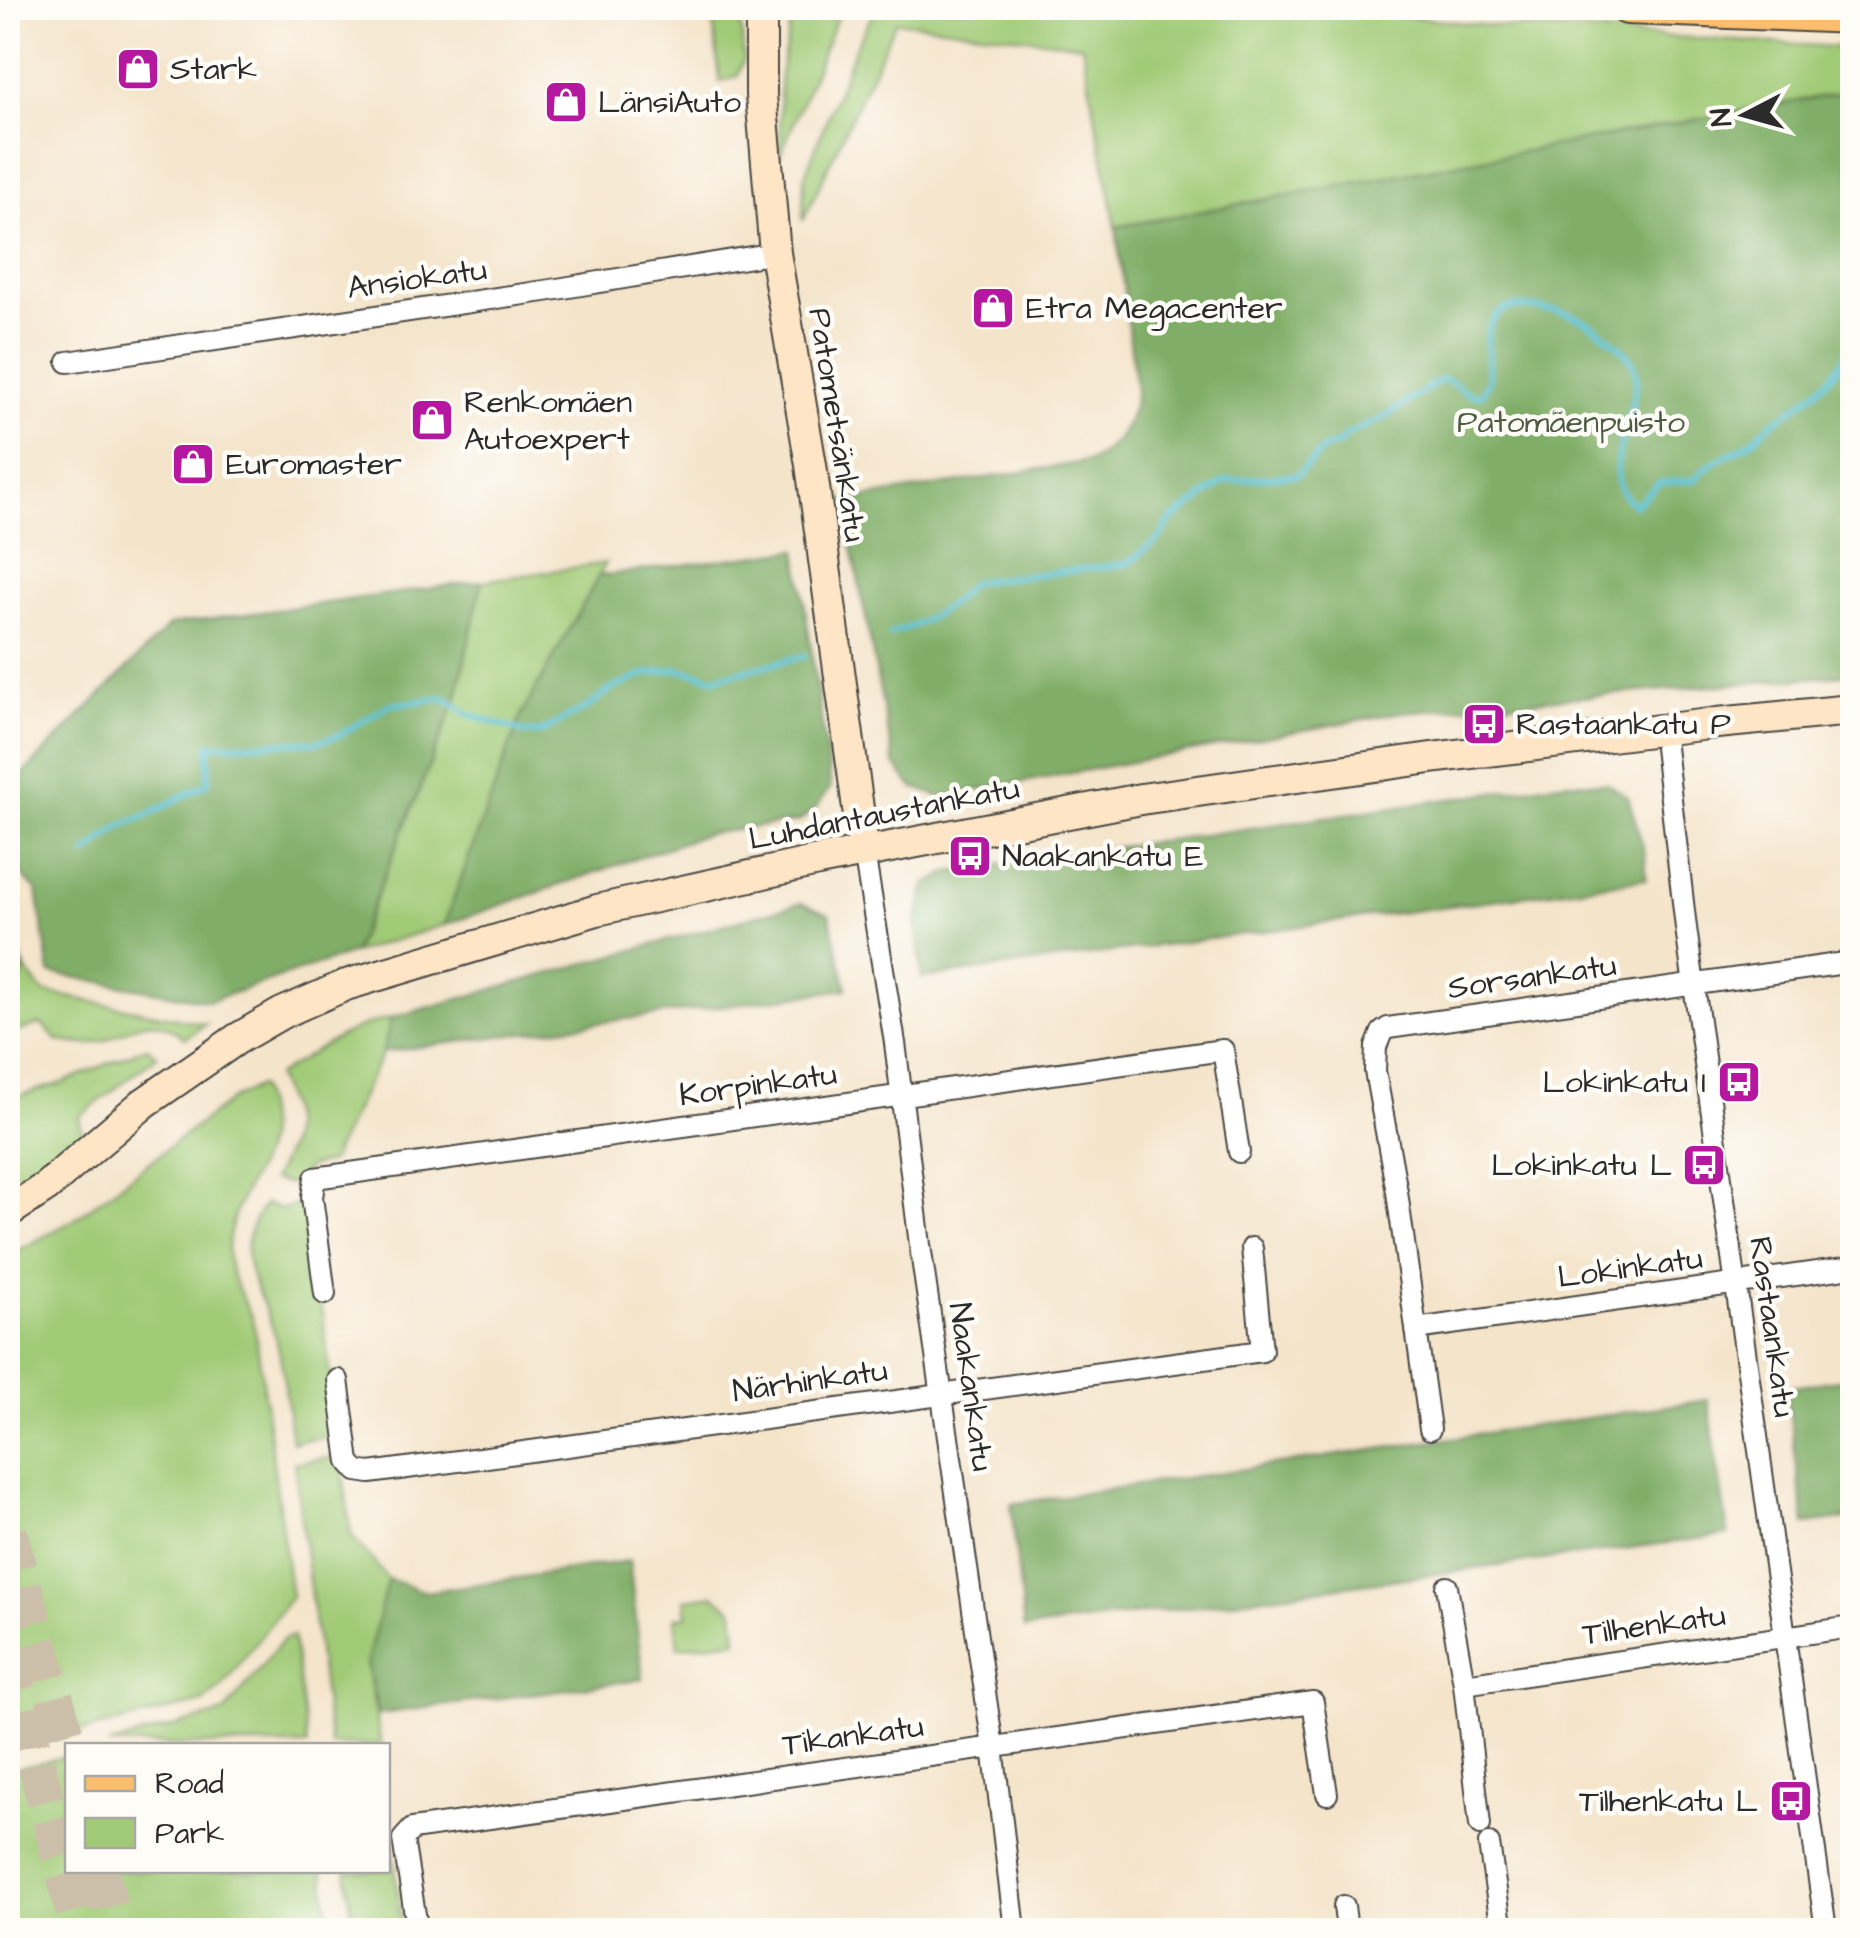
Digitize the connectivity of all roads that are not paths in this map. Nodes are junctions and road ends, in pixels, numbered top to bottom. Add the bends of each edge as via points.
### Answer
1 (761, 8) edge
2 (1627, 8) edge
3 (1852, 17) edge
4 (774, 253) junction
5 (68, 362) dead end
6 (1852, 710) edge
7 (1663, 730) junction
8 (864, 852) junction
9 (1852, 962) edge
10 (1694, 984) junction
11 (901, 1095) junction
12 (1239, 1152) dead end
13 (8, 1212) edge
14 (1252, 1248) dead end
15 (1852, 1267) edge
16 (1735, 1283) junction
17 (325, 1294) dead end
18 (1416, 1329) junction
19 (338, 1380) dead end
20 (941, 1393) junction
21 (1430, 1429) dead end
22 (1447, 1587) dead end
23 (1852, 1626) edge
24 (1784, 1635) junction
25 (1464, 1684) junction
26 (993, 1747) junction
27 (1327, 1794) dead end
28 (1344, 1906) dead end
29 (417, 1927) dead end
30 (1015, 1930) edge
31 (1348, 1930) edge
32 (1502, 1930) edge
33 (1826, 1930) edge

1 - 4 street, Patometsänkatu
2 - 3 main road
4 - 5 street, Ansiokatu
4 - 8 street, Patometsänkatu via 811,465
6 - 7 street, Luhdantaustankatu
7 - 8 street, Luhdantaustankatu via 1142,798
7 - 10 street, Rastaankatu
8 - 11 street, Naakankatu
8 - 13 street, Luhdantaustankatu via 598,910 346,986 237,1039
9 - 10 street, Sorsankatu
10 - 16 street, Rastaankatu
10 - 18 street, Sorsankatu via 1382,1032 1375,1071
11 - 12 street, Korpinkatu via 1223,1050
11 - 17 street, Korpinkatu via 315,1178
11 - 20 street, Naakankatu
14 - 20 street, Närhinkatu via 1262,1351
15 - 16 street, Lokinkatu
16 - 18 street, Lokinkatu
16 - 24 street, Rastaankatu
18 - 21 street
19 - 20 street, Närhinkatu via 349,1462 370,1473
20 - 26 street, Naakankatu
22 - 25 street
23 - 24 street, Tilhenkatu
24 - 25 street, Tilhenkatu
24 - 33 street, Rastaankatu
25 - 32 street
26 - 27 street, Tikankatu via 1314,1702
26 - 29 street, Tikankatu via 412,1829 403,1839
26 - 30 street, Naakankatu
28 - 31 street

